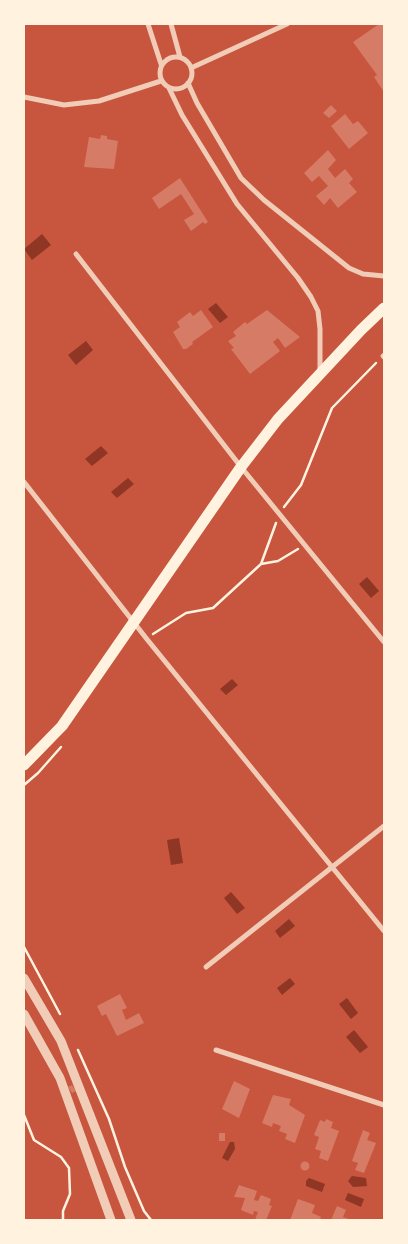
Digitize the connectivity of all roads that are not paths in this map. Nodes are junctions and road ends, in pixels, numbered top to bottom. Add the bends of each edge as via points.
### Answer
1 (148, 24) edge
2 (171, 24) edge
3 (287, 24) edge
4 (180, 57) junction
5 (161, 64) junction
6 (192, 68) junction
7 (161, 81) junction
8 (188, 83) junction
9 (169, 88) junction
10 (24, 97) edge
11 (76, 254) dead end
12 (384, 276) edge
13 (384, 308) edge
14 (320, 372) junction
15 (241, 467) junction
16 (24, 482) edge
17 (134, 624) junction
18 (384, 642) edge
19 (25, 762) edge
20 (384, 826) edge
21 (333, 868) junction
22 (384, 931) edge
23 (206, 967) dead end
24 (24, 978) edge
25 (24, 1014) edge
26 (216, 1050) dead end
27 (384, 1105) edge
28 (111, 1220) edge
29 (130, 1220) edge

1 - 5 street
2 - 4 street
3 - 6 street
4 - 5 street via 173,56
4 - 6 street
5 - 7 street
6 - 8 street
7 - 9 street
7 - 10 street via 99,102 64,105
8 - 9 street via 183,88
8 - 12 street via 241,178 349,268 363,274
9 - 14 street via 237,204 298,278 318,310
11 - 15 street
13 - 14 main road
14 - 15 main road
15 - 17 main road
15 - 18 street
16 - 17 street
17 - 19 main road via 62,726
17 - 21 street
20 - 21 street
21 - 22 street
21 - 23 street
24 - 29 street via 61,1041
25 - 28 street via 60,1078
26 - 27 street

